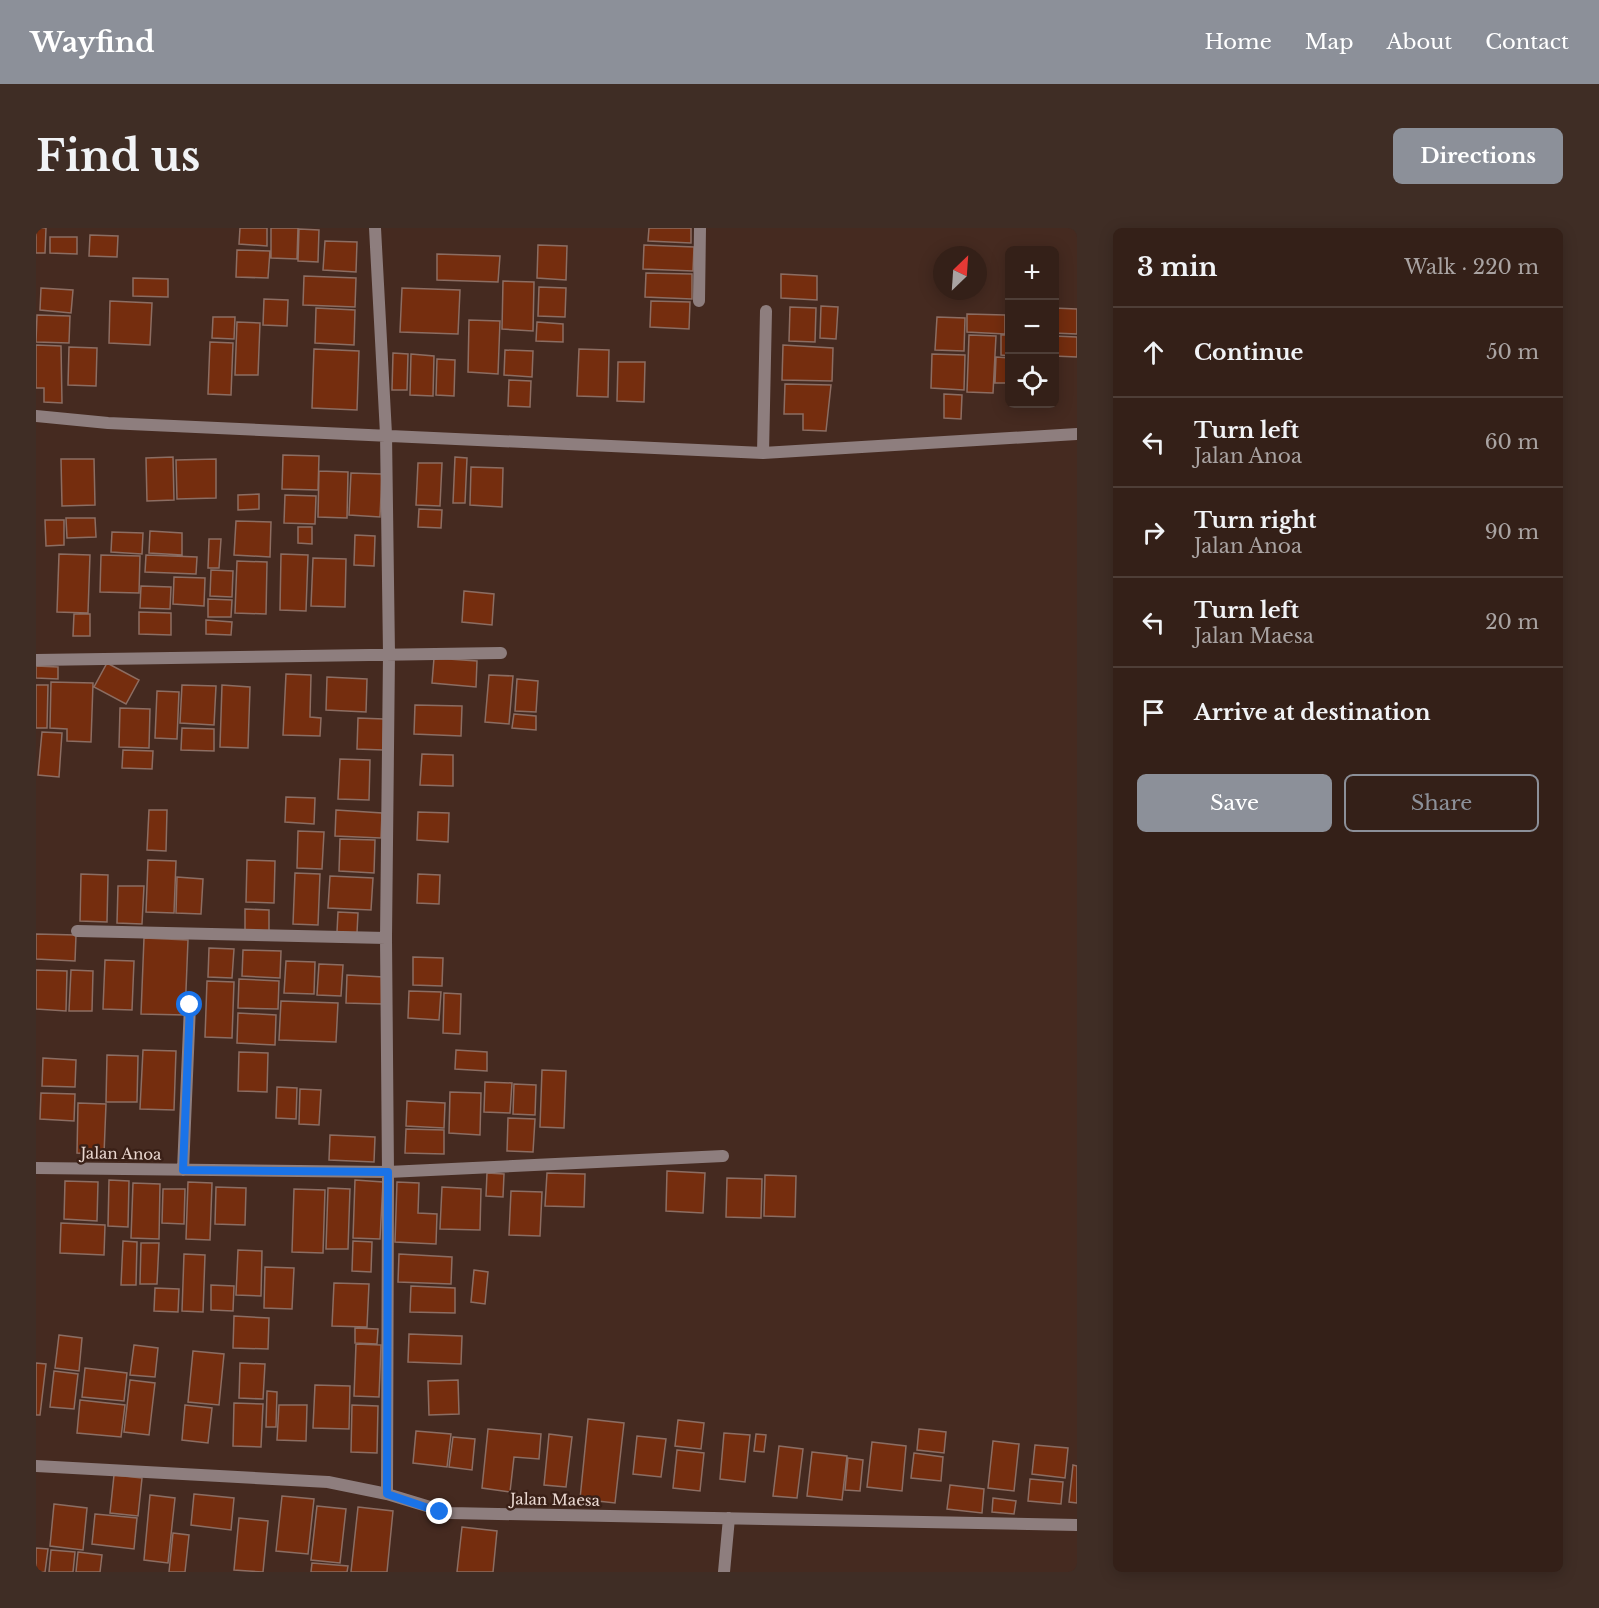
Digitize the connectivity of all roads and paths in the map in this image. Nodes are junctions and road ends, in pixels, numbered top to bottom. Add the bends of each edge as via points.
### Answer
1 (375, 228) edge
2 (700, 228) edge
3 (699, 301) dead end
4 (766, 311) dead end
5 (36, 416) edge
6 (386, 434) junction
7 (1077, 434) edge
8 (763, 453) junction
9 (501, 653) dead end
10 (389, 654) junction
11 (36, 660) edge
12 (77, 931) dead end
13 (386, 938) junction
14 (190, 1005) dead end
15 (723, 1156) dead end
16 (36, 1168) edge
17 (183, 1170) junction
18 (388, 1172) junction
19 (36, 1466) edge
20 (387, 1494) junction
21 (729, 1518) junction
22 (1077, 1525) edge
23 (724, 1572) edge

1 - 6 street
2 - 3 street
4 - 8 street
5 - 6 street via 108,423
6 - 8 street
6 - 10 street
7 - 8 street
9 - 10 street
10 - 11 street
10 - 13 street
12 - 13 street
13 - 18 street
14 - 17 street
15 - 18 street, Jalan Anoa
16 - 17 street, Jalan Anoa
17 - 18 street, Jalan Anoa
18 - 20 street
19 - 20 street, Jalan Maesa via 328,1482
20 - 21 street, Jalan Maesa via 450,1513
21 - 22 street, Jalan Maesa
21 - 23 street

